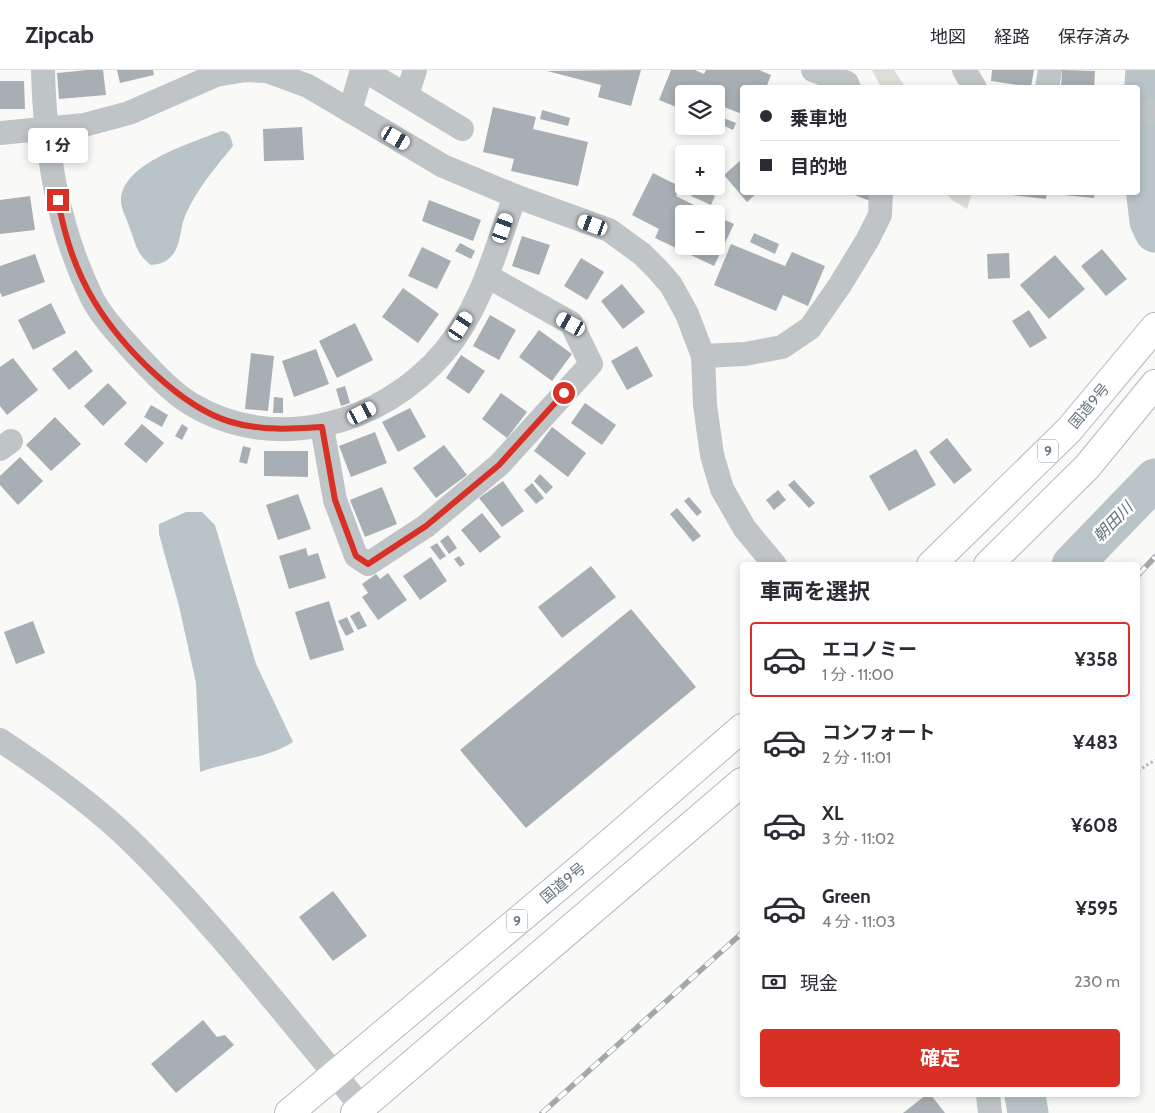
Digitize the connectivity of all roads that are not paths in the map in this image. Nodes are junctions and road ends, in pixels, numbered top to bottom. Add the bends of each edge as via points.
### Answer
1 (43, 70) edge
2 (363, 70) edge
3 (415, 70) edge
4 (813, 70) edge
5 (964, 70) edge
6 (1050, 70) edge
7 (267, 71) edge
8 (848, 85) edge
9 (972, 85) edge
10 (1048, 85) edge
11 (407, 95) junction
12 (350, 111) junction
13 (1140, 112) edge
14 (1155, 112) edge
15 (462, 129) dead end
16 (47, 130) junction
17 (0, 133) edge
18 (881, 195) edge
19 (514, 196) junction
20 (487, 276) junction
21 (1155, 327) edge
22 (703, 356) junction
23 (1155, 384) edge
24 (322, 427) junction
25 (772, 562) edge
26 (934, 562) edge
27 (991, 562) edge
28 (740, 730) edge
29 (0, 740) edge
30 (740, 784) edge
31 (335, 1075) junction
32 (988, 1097) edge
33 (358, 1110) edge
34 (289, 1113) edge
35 (990, 1113) edge

1 - 16 street
2 - 11 street
2 - 12 street
3 - 11 street
4 - 8 street
5 - 9 street
6 - 10 street
7 - 12 street via 308,86
7 - 16 street via 245,70 216,75 129,113 84,125
11 - 15 street
12 - 19 street via 443,166
13 - 14 street
16 - 17 street
16 - 24 street via 61,218 93,300 112,328 153,372 191,404 231,422 275,430
18 - 22 street via 880,215 868,239 810,328 782,347 745,354
19 - 20 street
19 - 22 street via 609,230 642,254 671,286 687,314
20 - 24 street via 469,314 424,374 396,395 362,413
20 - 24 street via 571,324 591,364 499,465 426,526 368,564 356,556 335,500
21 - 26 highway, 国道9号 / 9 via 1069,430
22 - 25 street via 712,456 722,489 745,529
23 - 27 highway via 1087,467
28 - 31 highway, 国道9号 / 9
29 - 31 street via 82,800 136,846 242,962
30 - 33 highway
31 - 33 street
31 - 34 highway, 国道9号 / 9
32 - 35 street

